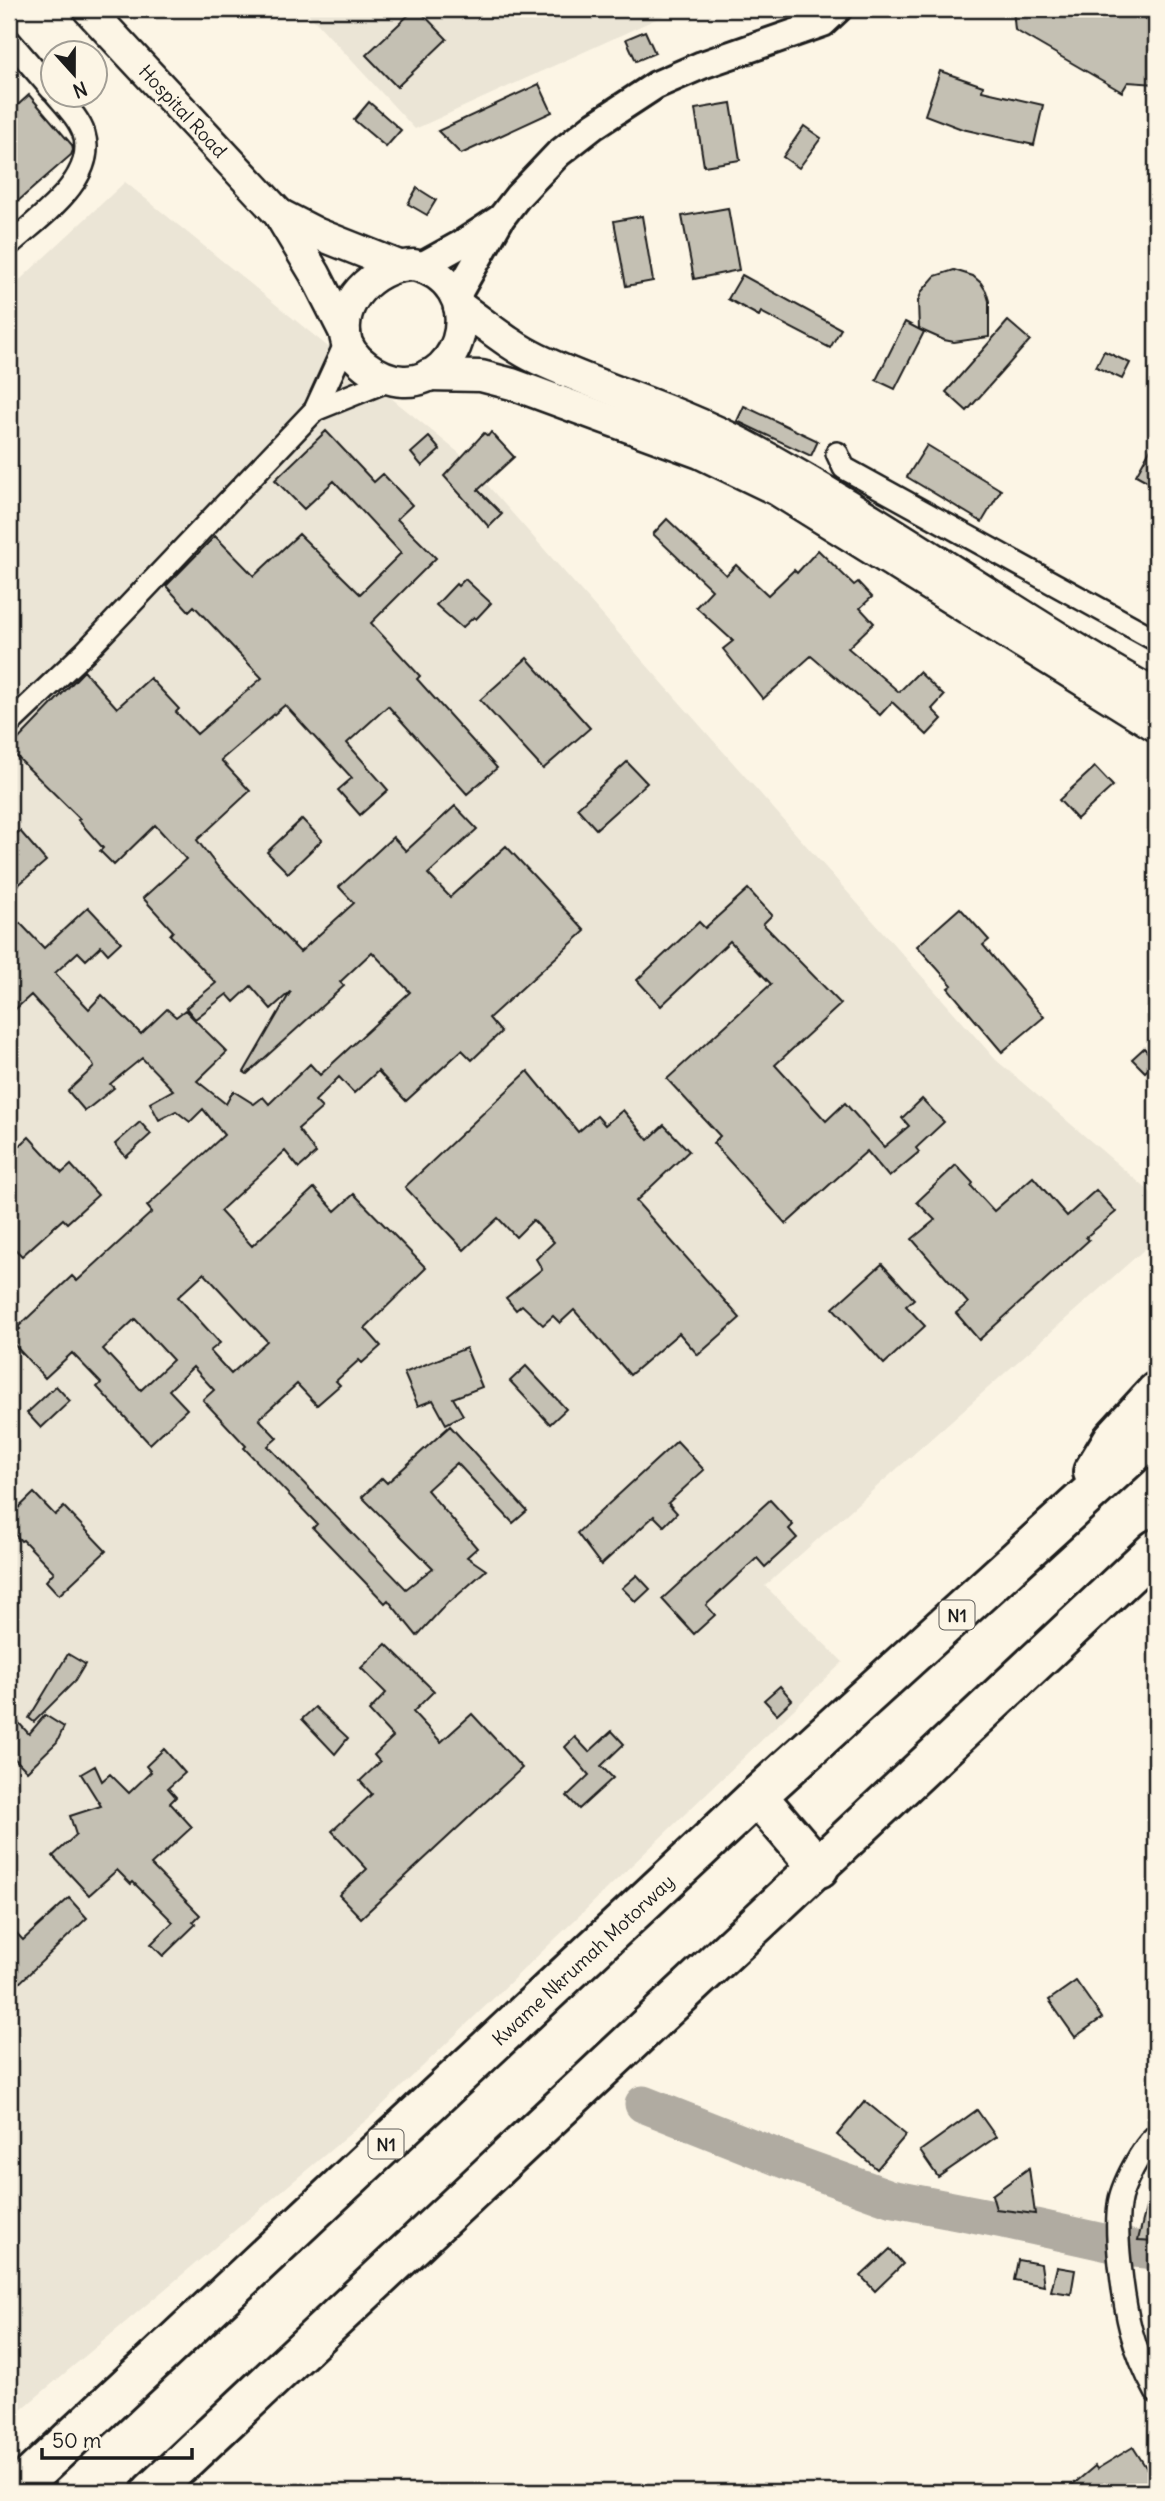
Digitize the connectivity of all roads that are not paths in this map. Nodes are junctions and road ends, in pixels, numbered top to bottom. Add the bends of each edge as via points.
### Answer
1 (88, 9) edge
2 (838, 9) edge
3 (9, 40) edge
4 (38, 74) edge
5 (68, 108) edge
6 (279, 214) junction
7 (501, 218) junction
8 (9, 245) edge
9 (410, 267) junction
10 (458, 302) junction
11 (346, 337) junction
12 (428, 375) junction
13 (392, 379) junction
14 (316, 410) junction
15 (837, 453) dead end
16 (890, 493) junction
17 (872, 520) junction
18 (1156, 640) edge
19 (1156, 695) edge
20 (9, 724) edge
21 (1156, 726) edge
22 (1156, 1392) edge
23 (1156, 1433) edge
24 (1066, 1517) junction
25 (1156, 1549) edge
26 (757, 1796) junction
27 (819, 1868) junction
28 (1156, 2135) edge
29 (1156, 2392) edge
30 (14, 2492) edge
31 (151, 2492) edge

1 - 6 main road, Hospital Road
2 - 7 street via 823,23 656,85 558,154
3 - 4 street
5 - 8 street via 84,135 86,155 80,174 67,192
6 - 9 main road via 318,234
6 - 11 main road
7 - 9 street via 458,246
7 - 10 street
9 - 10 main road via 442,278
9 - 11 main road via 387,270 365,285 350,307
10 - 12 main road via 459,338 442,366
10 - 17 main road via 536,358 706,426
11 - 13 main road via 365,365
11 - 14 street
12 - 13 main road via 416,380
12 - 21 main road via 472,375 512,384 722,463 777,490
13 - 14 street
14 - 20 street via 86,651
15 - 16 street via 844,468
16 - 17 street
16 - 18 street
17 - 19 main road
22 - 24 highway via 1113,1439
23 - 24 highway, Kwame Nkrumah Motorway / N1
24 - 26 highway, Kwame Nkrumah Motorway / N1
25 - 27 highway
26 - 27 highway
26 - 30 highway, Kwame Nkrumah Motorway / N1
27 - 31 highway
28 - 29 street via 1132,2171 1119,2203 1118,2246 1126,2314 1143,2368

